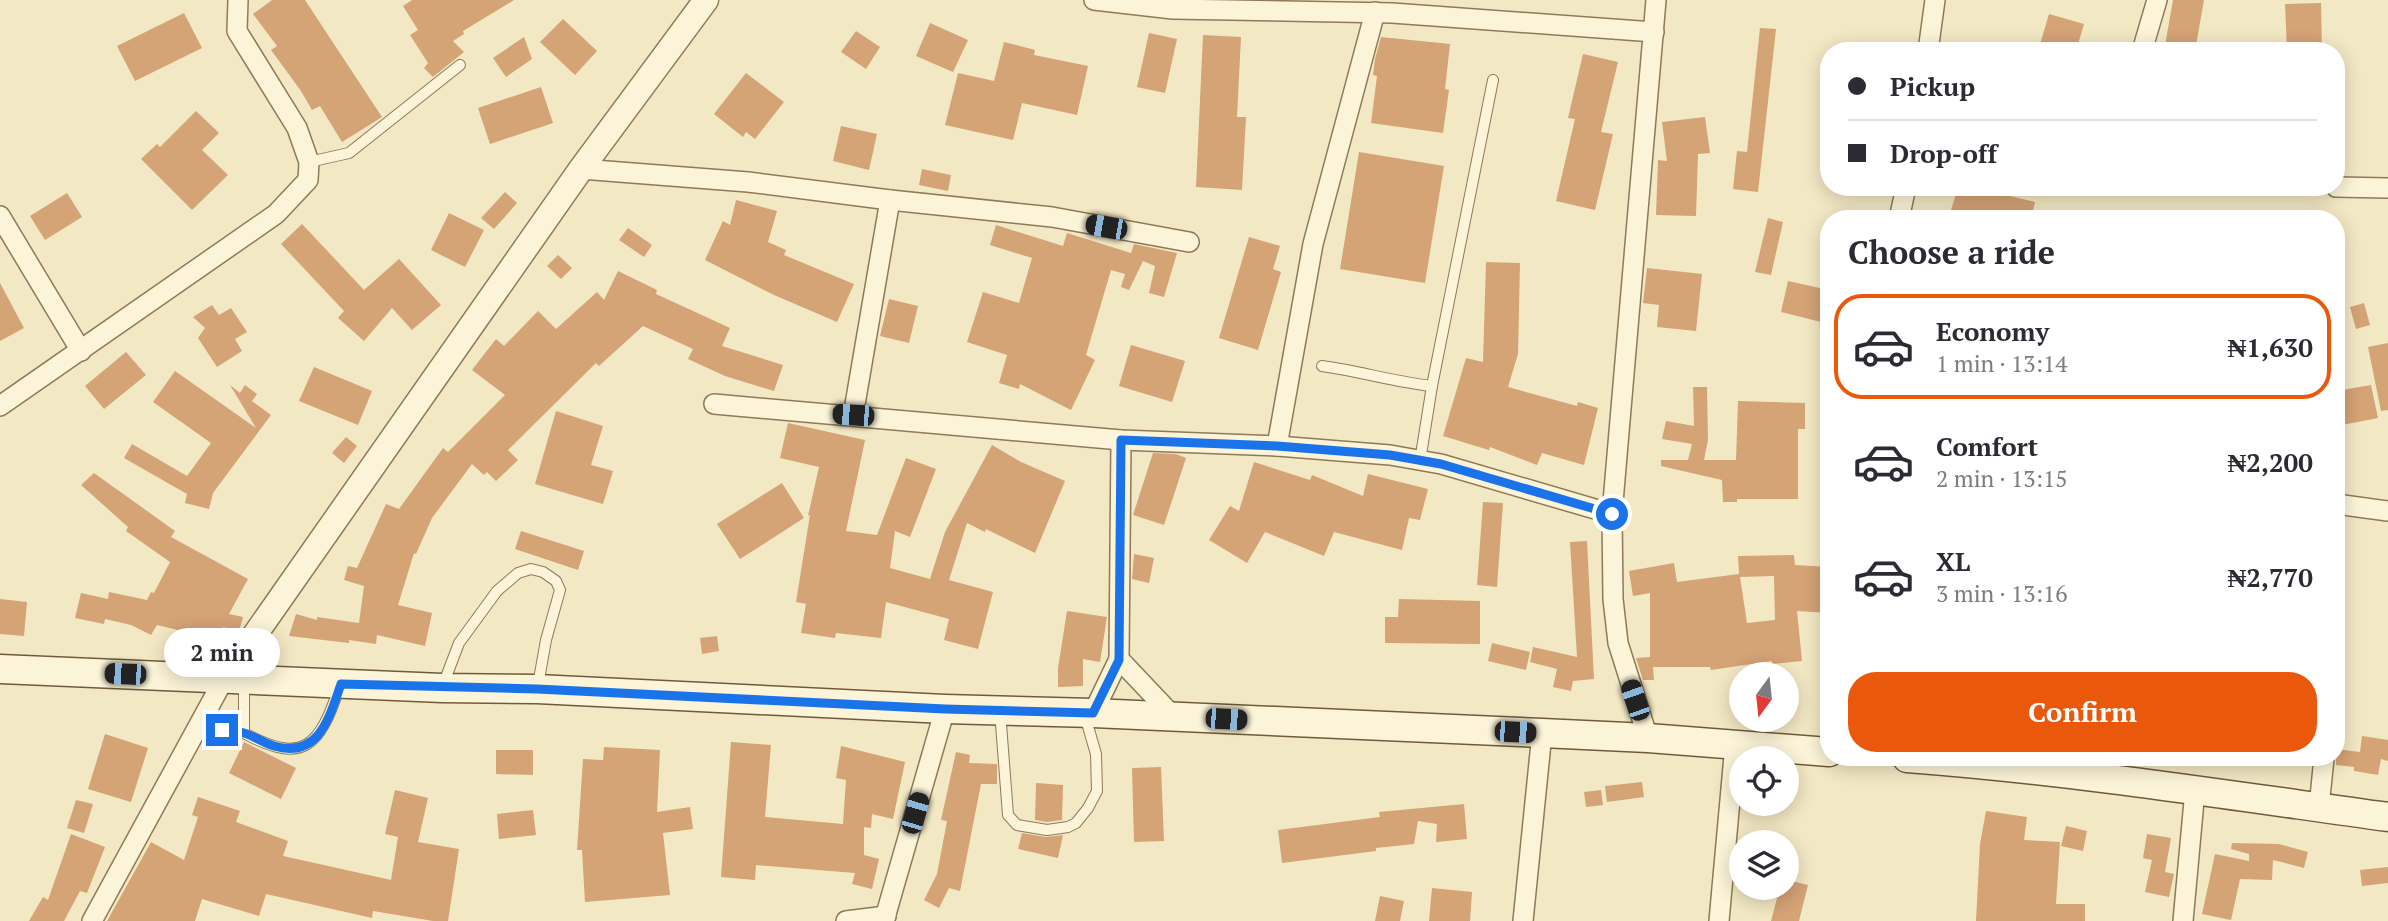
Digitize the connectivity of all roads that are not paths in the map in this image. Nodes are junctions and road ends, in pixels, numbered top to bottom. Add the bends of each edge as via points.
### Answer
1 (238, 0) edge
2 (706, 0) edge
3 (1094, 0) edge
4 (1656, 0) edge
5 (1935, 0) edge
6 (2157, 0) edge
7 (1375, 12) junction
8 (1654, 32) junction
9 (1929, 42) edge
10 (2145, 42) edge
11 (460, 65) dead end
12 (1493, 80) dead end
13 (310, 162) junction
14 (581, 169) junction
15 (2345, 187) edge
16 (2388, 188) edge
17 (890, 200) junction
18 (0, 216) edge
19 (1189, 242) dead end
20 (80, 351) junction
21 (1322, 366) dead end
22 (1432, 386) junction
23 (714, 404) dead end
24 (0, 406) edge
25 (853, 415) junction
26 (1121, 440) junction
27 (1277, 446) junction
28 (1420, 461) junction
29 (2345, 505) edge
30 (2388, 511) edge
31 (1612, 514) junction
32 (1119, 660) junction
33 (0, 669) edge
34 (234, 679) junction
35 (341, 684) junction
36 (442, 688) junction
37 (537, 689) junction
38 (945, 709) junction
39 (1000, 711) junction
40 (1088, 713) junction
41 (1174, 716) junction
42 (199, 726) junction
43 (244, 733) junction
44 (1542, 733) junction
45 (1648, 738) junction
46 (1735, 745) junction
47 (1820, 751) edge
48 (1998, 766) edge
49 (2323, 766) edge
50 (2195, 790) junction
51 (2319, 807) junction
52 (2388, 817) edge
53 (889, 919) edge
54 (92, 921) edge
55 (846, 921) edge
56 (1523, 921) edge
57 (1719, 921) edge
58 (2183, 921) edge

1 - 13 street via 237,31 298,128
2 - 14 street
3 - 7 street via 1173,9
4 - 8 street
5 - 9 street
6 - 10 street
7 - 8 street
7 - 27 street via 1314,243
8 - 31 street
11 - 13 lane via 349,153
12 - 22 lane
13 - 20 street via 308,180 276,214
14 - 17 street via 748,182
14 - 34 street
15 - 16 street
17 - 19 street via 1052,217
17 - 25 street
18 - 20 street
20 - 24 street
21 - 22 lane
22 - 28 lane
23 - 25 street
25 - 26 street
26 - 27 street
26 - 32 street
27 - 28 street
28 - 31 street
29 - 30 street
31 - 45 street via 1618,643
32 - 40 street
32 - 41 street
33 - 34 main road
34 - 35 main road
34 - 42 street
34 - 43 lane
35 - 36 main road
35 - 43 lane via 320,732 300,749 276,747
36 - 37 main road
36 - 37 lane via 459,643 497,591 531,569 544,572 560,590
37 - 38 main road
38 - 39 main road
38 - 53 street
39 - 40 main road
39 - 40 lane via 1008,815 1017,825 1047,830 1076,823 1097,791
40 - 41 main road
41 - 44 main road
42 - 43 lane
42 - 54 street
44 - 45 main road
44 - 56 street
45 - 46 main road
46 - 47 main road
46 - 57 street
48 - 50 main road
49 - 51 street
50 - 51 main road
50 - 58 street
51 - 52 main road
53 - 55 street

